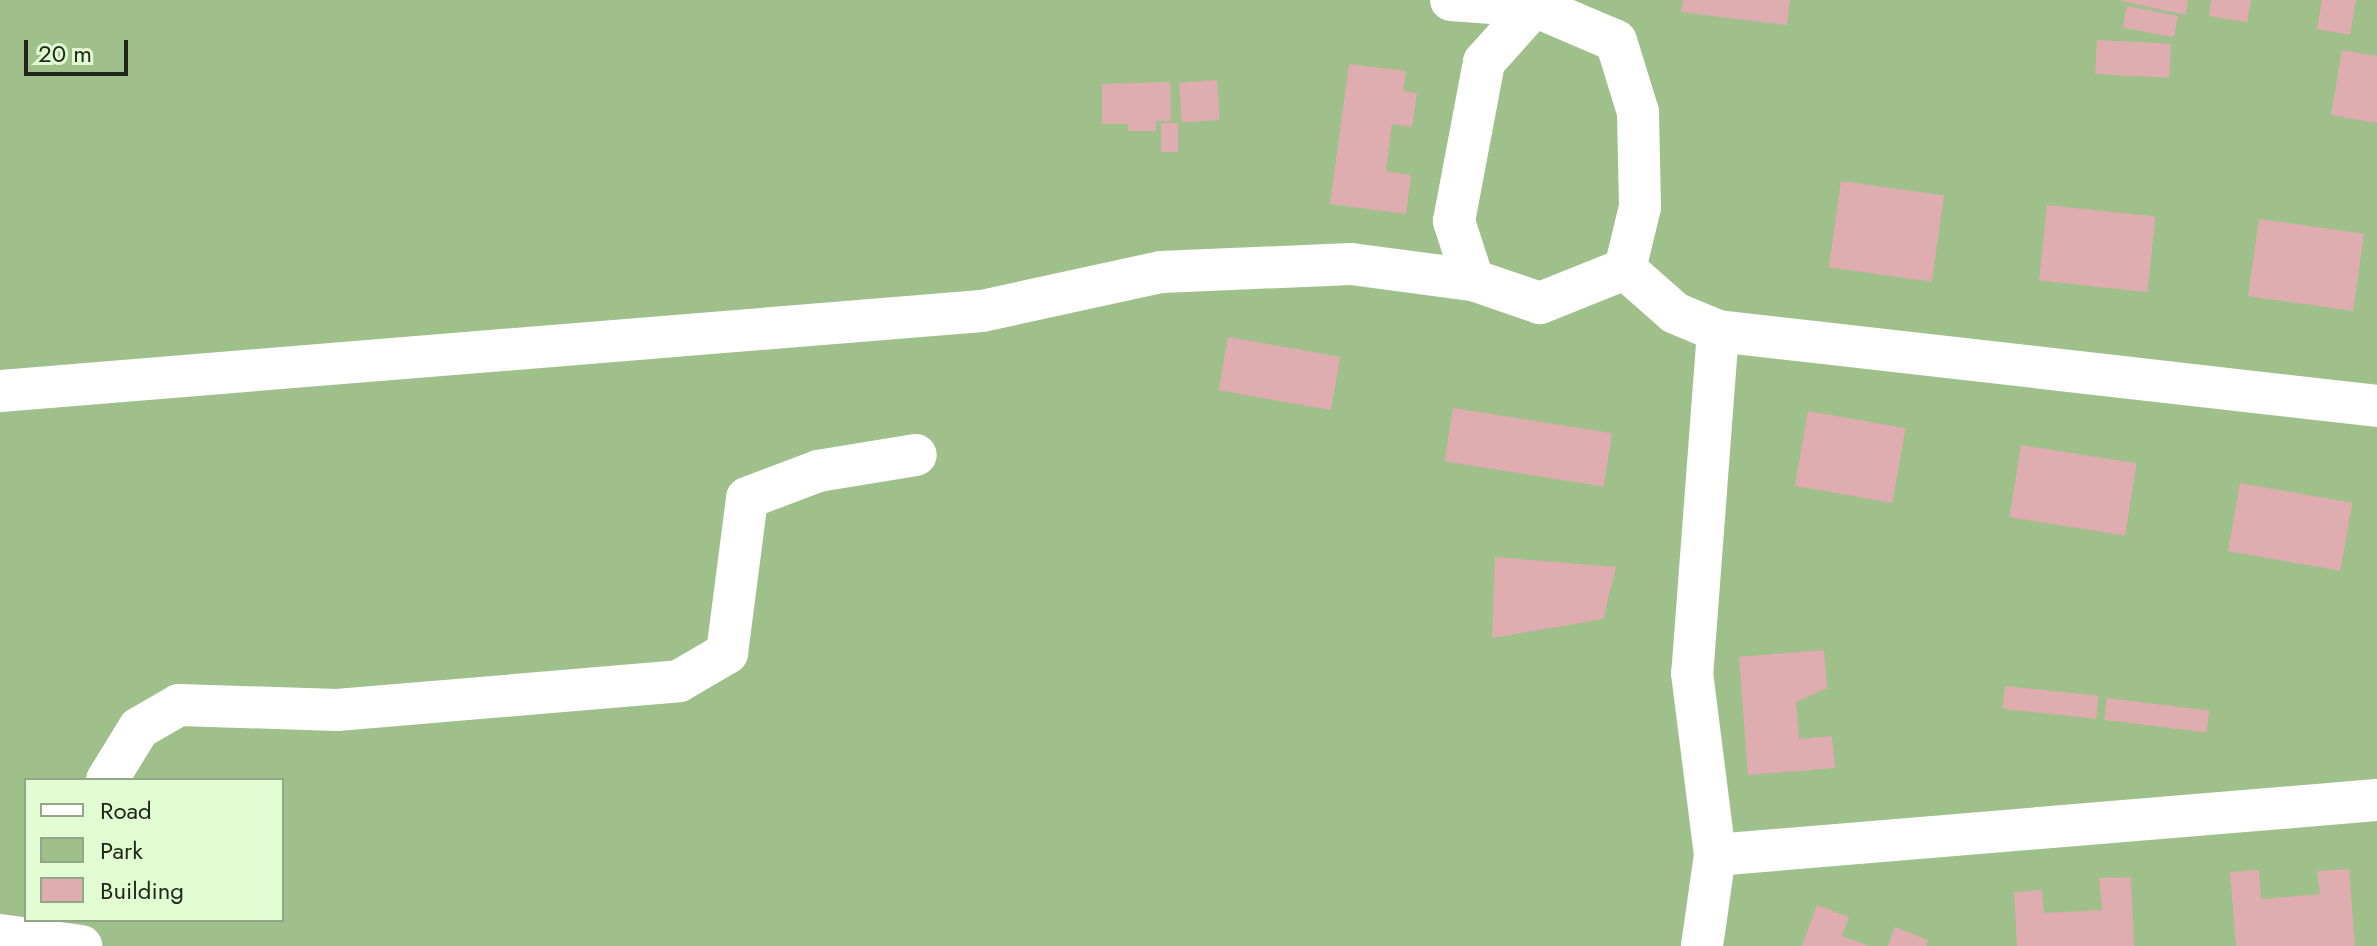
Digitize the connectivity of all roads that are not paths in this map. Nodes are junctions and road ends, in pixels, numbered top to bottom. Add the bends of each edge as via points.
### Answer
1 (1451, 0) edge
2 (1534, 6) junction
3 (1625, 269) junction
4 (1473, 280) junction
5 (1718, 331) junction
6 (0, 391) edge
7 (2377, 406) edge
8 (916, 455) dead end
9 (108, 778) edge
10 (2377, 800) edge
11 (1715, 855) junction
12 (100, 922) edge
13 (0, 935) edge
14 (82, 946) edge
15 (1702, 946) edge

1 - 2 street
2 - 3 street via 1616,41 1638,112 1640,207
2 - 4 street via 1484,62 1454,221
3 - 4 street via 1540,303
3 - 5 street via 1675,313
4 - 6 street via 1351,264 1161,272 982,311
5 - 7 street
5 - 11 street via 1692,673
8 - 9 street via 818,471 747,498 727,653 679,681 337,710 179,705 139,728
10 - 11 street
11 - 15 street
12 - 14 street
13 - 14 street

